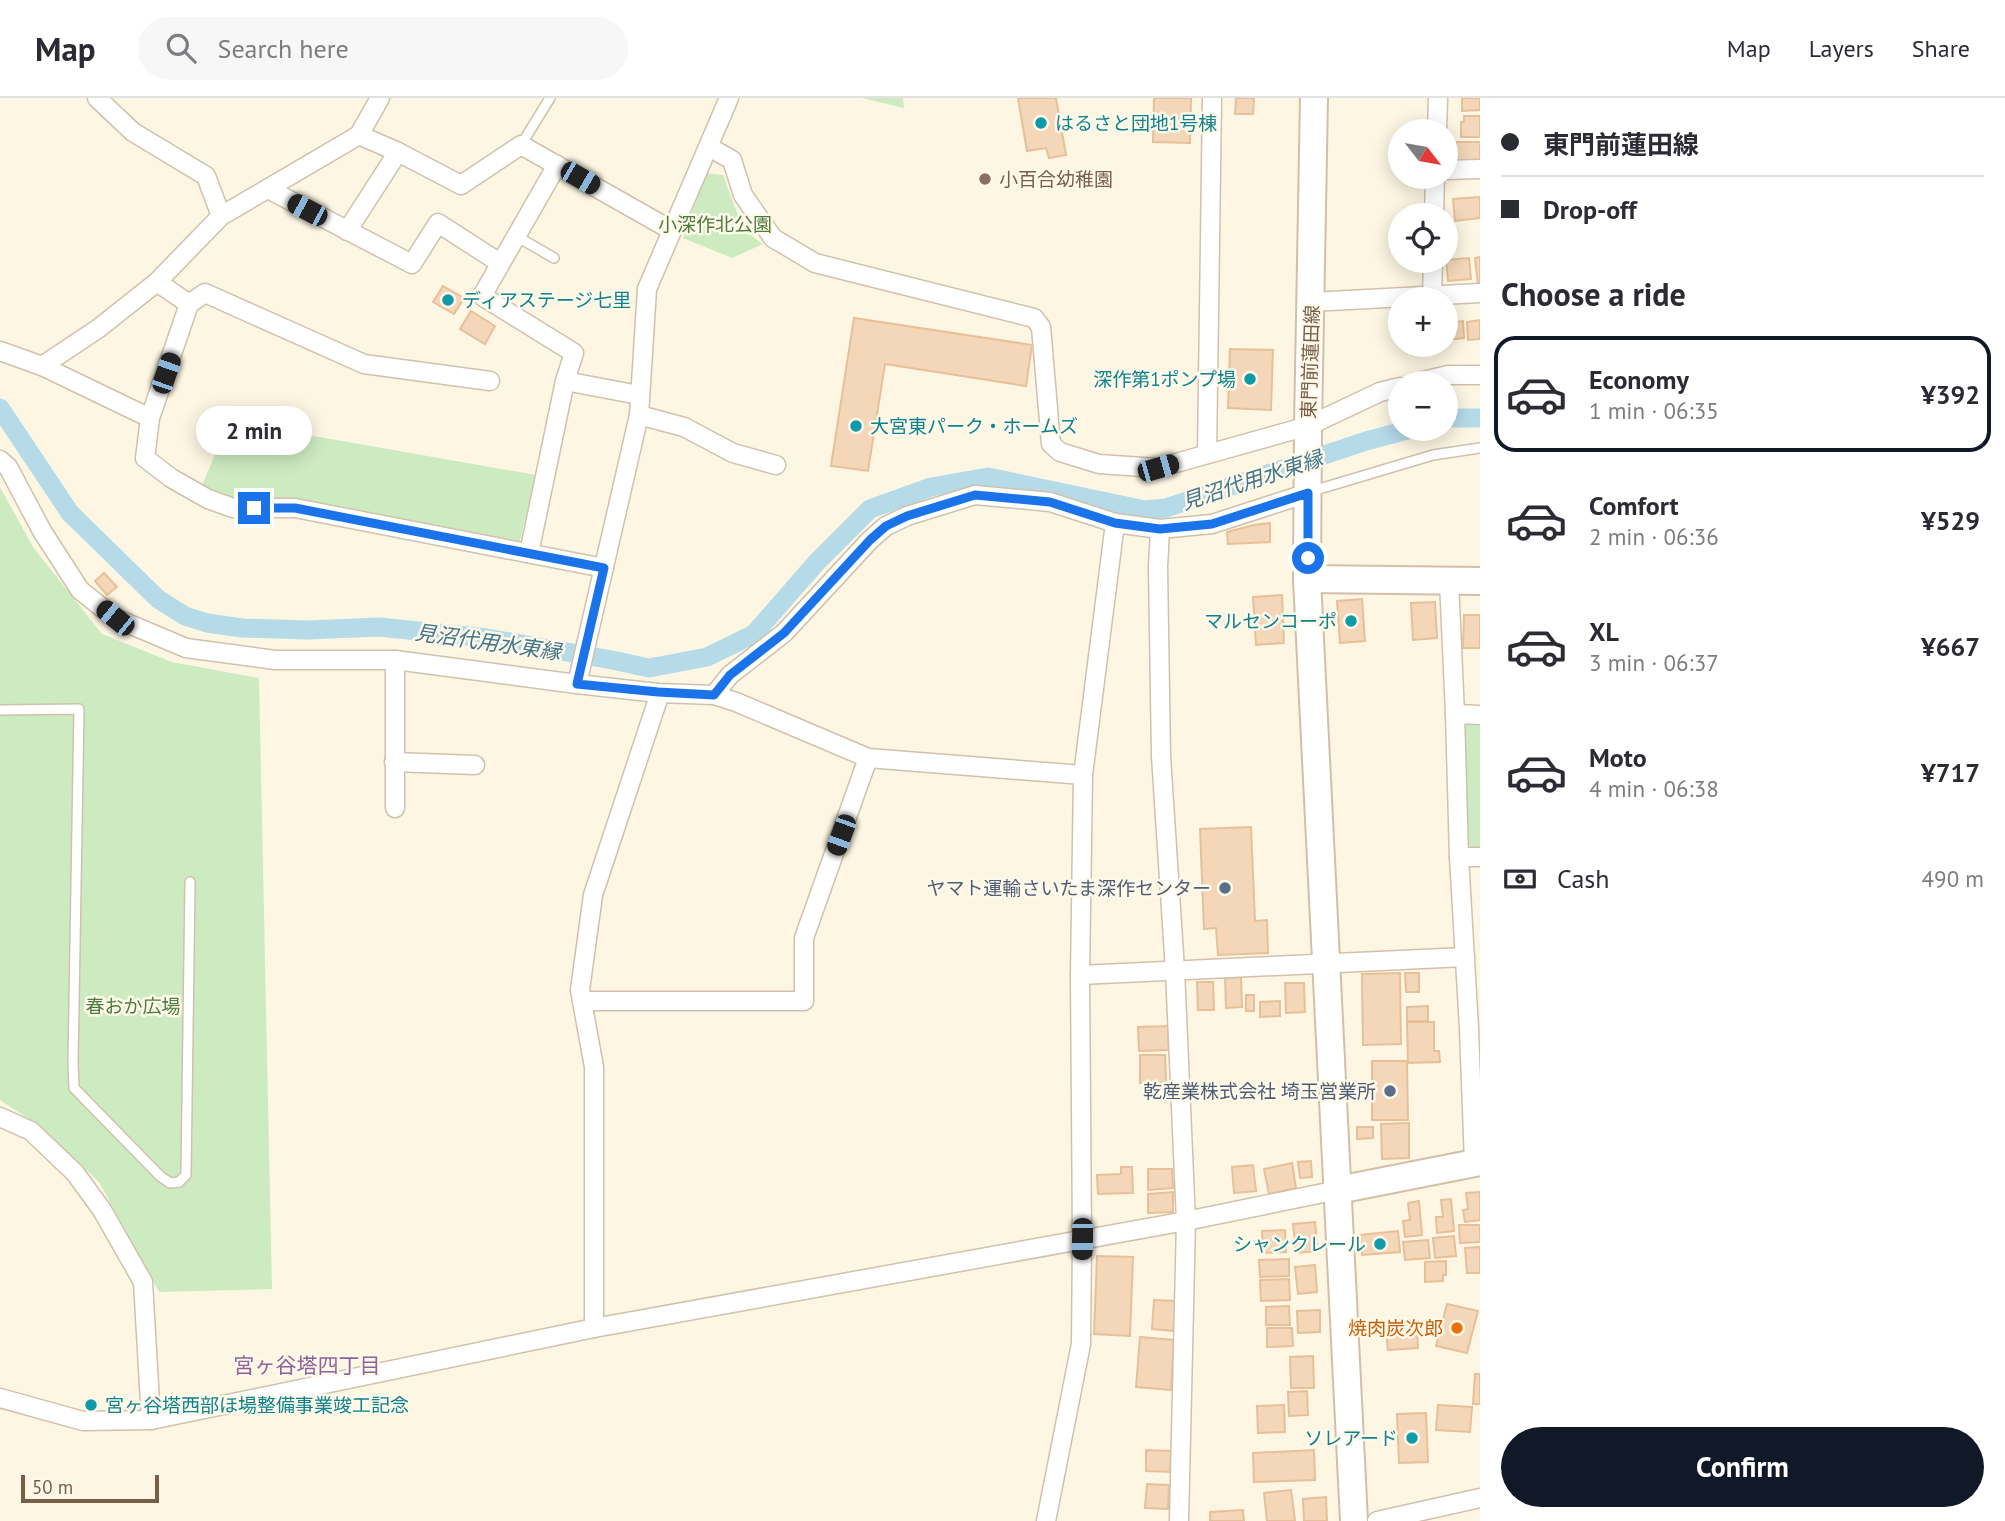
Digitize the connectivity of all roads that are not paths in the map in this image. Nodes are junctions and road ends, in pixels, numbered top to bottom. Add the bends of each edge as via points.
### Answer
1 (97, 98) edge
2 (380, 98) edge
3 (550, 98) edge
4 (729, 98) edge
5 (1212, 98) edge
6 (1314, 98) edge
7 (1437, 98) edge
8 (1437, 119) edge
9 (359, 135) junction
10 (521, 145) junction
11 (709, 147) junction
12 (398, 152) junction
13 (557, 165) junction
14 (1480, 169) edge
15 (1458, 170) edge
16 (268, 189) junction
17 (221, 216) junction
18 (671, 230) junction
19 (346, 231) junction
20 (516, 236) junction
21 (554, 258) dead end
22 (500, 263) junction
23 (157, 282) junction
24 (1480, 293) edge
25 (1458, 294) edge
26 (1388, 298) edge
27 (1311, 302) junction
28 (189, 304) junction
29 (0, 351) edge
30 (41, 366) junction
31 (1458, 375) edge
32 (1480, 375) edge
33 (490, 381) dead end
34 (565, 381) junction
35 (1388, 390) edge
36 (639, 395) junction
37 (639, 415) junction
38 (150, 418) junction
39 (1308, 437) junction
40 (1480, 448) edge
41 (1207, 454) junction
42 (0, 460) edge
43 (776, 464) dead end
44 (1308, 488) junction
45 (1115, 523) junction
46 (1160, 529) junction
47 (529, 553) junction
48 (604, 568) junction
49 (1307, 579) junction
50 (1449, 581) junction
51 (1480, 581) edge
52 (395, 660) junction
53 (578, 678) junction
54 (658, 692) junction
55 (714, 695) junction
56 (0, 710) edge
57 (1455, 714) junction
58 (1480, 715) edge
59 (868, 758) junction
60 (394, 762) junction
61 (475, 765) dead end
62 (1083, 775) junction
63 (395, 808) dead end
64 (1459, 857) junction
65 (1480, 857) edge
66 (190, 882) dead end
67 (1465, 957) junction
68 (1326, 963) junction
69 (1175, 970) junction
70 (1080, 975) junction
71 (582, 1001) junction
72 (1475, 1027) edge
73 (0, 1117) edge
74 (1477, 1163) edge
75 (1338, 1190) junction
76 (1186, 1221) junction
77 (1082, 1239) junction
78 (594, 1328) junction
79 (0, 1398) edge
80 (151, 1420) junction
81 (1480, 1498) edge
82 (1046, 1521) edge
83 (1179, 1521) edge
84 (1354, 1521) edge
85 (1377, 1521) edge

1 - 17 street via 133,132 206,176
2 - 9 street
3 - 10 lane
4 - 11 street
5 - 41 street
6 - 27 street, 東門前蓮田線
7 - 8 street
9 - 12 street
9 - 16 street
10 - 12 street via 461,185
10 - 13 street
11 - 18 street
11 - 41 street via 732,160 743,195 774,238 815,263 1034,318 1041,327 1051,444 1060,452 1099,464 1158,468
12 - 19 street
13 - 18 street
13 - 20 street
14 - 15 street
16 - 17 street
16 - 19 street
17 - 23 street
18 - 36 street via 648,289
19 - 22 street via 412,264 438,223
20 - 21 lane
20 - 22 street
22 - 34 street via 482,296 574,353
23 - 28 street
23 - 30 street
24 - 25 street
26 - 27 street
27 - 39 street, 東門前蓮田線
28 - 33 street via 205,293 364,364
28 - 38 street
29 - 30 street
30 - 38 street
31 - 32 street
34 - 36 street
34 - 47 street
35 - 39 street
36 - 37 street
37 - 43 street via 684,427 733,453
37 - 48 street
38 - 47 street via 145,458 170,478 233,508 295,508
39 - 41 street
39 - 44 street, 東門前蓮田線
40 - 44 lane via 1433,454
42 - 52 street via 80,590 115,618 186,648 275,660
44 - 46 street via 1212,524
44 - 49 street, 東門前蓮田線
45 - 46 street
45 - 55 street via 1050,502 975,495 907,516 870,540 784,633 730,675
45 - 62 street
46 - 69 street via 1161,756
47 - 48 street
48 - 53 street
49 - 50 street
49 - 68 street, 東門前蓮田線
50 - 51 street
50 - 57 street
52 - 53 street
52 - 60 street
53 - 54 street
54 - 55 street
54 - 71 street via 593,895
55 - 59 street
56 - 66 lane via 79,709 75,1088 170,1183 186,1175
57 - 58 street
57 - 64 street
59 - 62 street
59 - 71 street via 804,938 804,1001
60 - 61 street
60 - 63 street
62 - 70 street
64 - 65 street
64 - 67 street
67 - 68 street
67 - 72 street
68 - 69 street
68 - 75 street, 東門前蓮田線
69 - 70 street
69 - 76 street
70 - 77 street
71 - 78 street via 594,1067
72 - 74 street
73 - 80 street via 31,1131 75,1173 143,1282
74 - 75 street
75 - 76 street
75 - 84 street, 東門前蓮田線
76 - 77 street
76 - 83 street
77 - 78 street
77 - 82 street via 1081,1344
78 - 80 street
79 - 80 street via 83,1421
81 - 85 street

